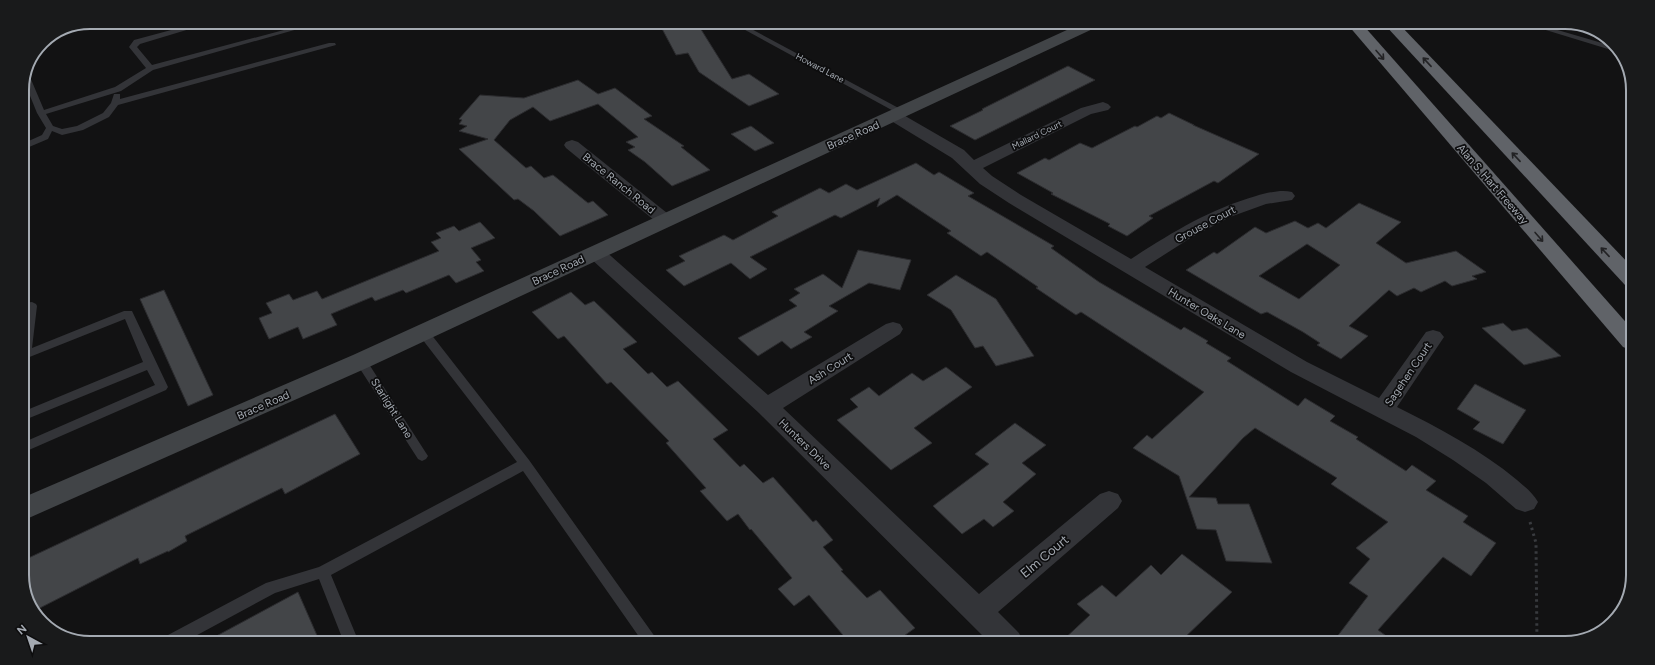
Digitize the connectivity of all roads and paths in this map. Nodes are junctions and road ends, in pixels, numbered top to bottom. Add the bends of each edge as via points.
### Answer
1 (184, 29) edge
2 (294, 29) edge
3 (747, 29) edge
4 (1081, 29) edge
5 (1358, 29) edge
6 (1396, 29) edge
7 (1548, 29) edge
8 (332, 46) dead end
9 (1608, 47) edge
10 (150, 68) junction
11 (29, 85) edge
12 (118, 89) junction
13 (115, 103) junction
14 (1103, 107) dead end
15 (41, 113) junction
16 (898, 114) junction
17 (50, 128) junction
18 (29, 144) edge
19 (572, 145) dead end
20 (972, 167) junction
21 (1286, 196) dead end
22 (666, 221) junction
23 (596, 253) junction
24 (1131, 268) junction
25 (1626, 274) edge
26 (893, 329) dead end
27 (423, 332) junction
28 (1626, 336) edge
29 (1433, 337) dead end
30 (29, 353) edge
31 (361, 361) junction
32 (150, 364) junction
33 (767, 407) junction
34 (1383, 410) junction
35 (29, 414) edge
36 (29, 445) edge
37 (422, 456) dead end
38 (525, 464) junction
39 (1109, 501) dead end
40 (1525, 502) joint
41 (29, 507) edge
42 (323, 572) junction
43 (978, 612) junction
44 (181, 636) edge
45 (349, 636) edge
46 (647, 636) edge
47 (1003, 636) edge
48 (1537, 636) edge

1 - 10 lane via 137,42 134,47
2 - 10 lane
3 - 16 lane, Howard Lane
4 - 16 street, Brace Road
5 -> 28 highway, Alan S. Hart Freeway
25 -> 6 highway
7 - 9 lane
8 - 13 lane
10 - 12 lane
11 - 15 lane
12 - 13 lane
12 - 15 lane
13 - 17 lane via 106,115 80,128 62,132
14 - 20 street, Mallard Court via 1071,118
15 - 17 lane
16 - 20 street, Hunter Oaks Lane via 958,154
16 - 22 street, Brace Road
17 - 18 lane via 45,137
19 - 22 street, Brace Ranch Road
20 - 24 street, Hunter Oaks Lane via 998,189
21 - 24 street, Grouse Court via 1250,201 1228,210 1163,246
22 - 23 street, Brace Road
23 - 27 street, Brace Road
23 - 33 street, Hunters Drive
24 - 34 street, Hunter Oaks Lane via 1299,367
26 - 33 street, Ash Court
27 - 31 street, Brace Road
27 - 38 lane
29 - 34 street, Sagehen Court
30 - 32 lane via 128,314
31 - 37 lane, Starlight Lane
31 - 41 street, Brace Road
32 - 35 lane
32 - 36 lane via 162,387
33 - 43 street, Hunters Drive
34 - 40 street, Hunter Oaks Lane via 1461,453 1495,476
38 - 42 lane
38 - 46 lane
39 - 43 street, Elm Court
40 - 48 path via 1536,542
42 - 44 lane via 271,588
42 - 45 lane
43 - 47 street, Hunters Drive

